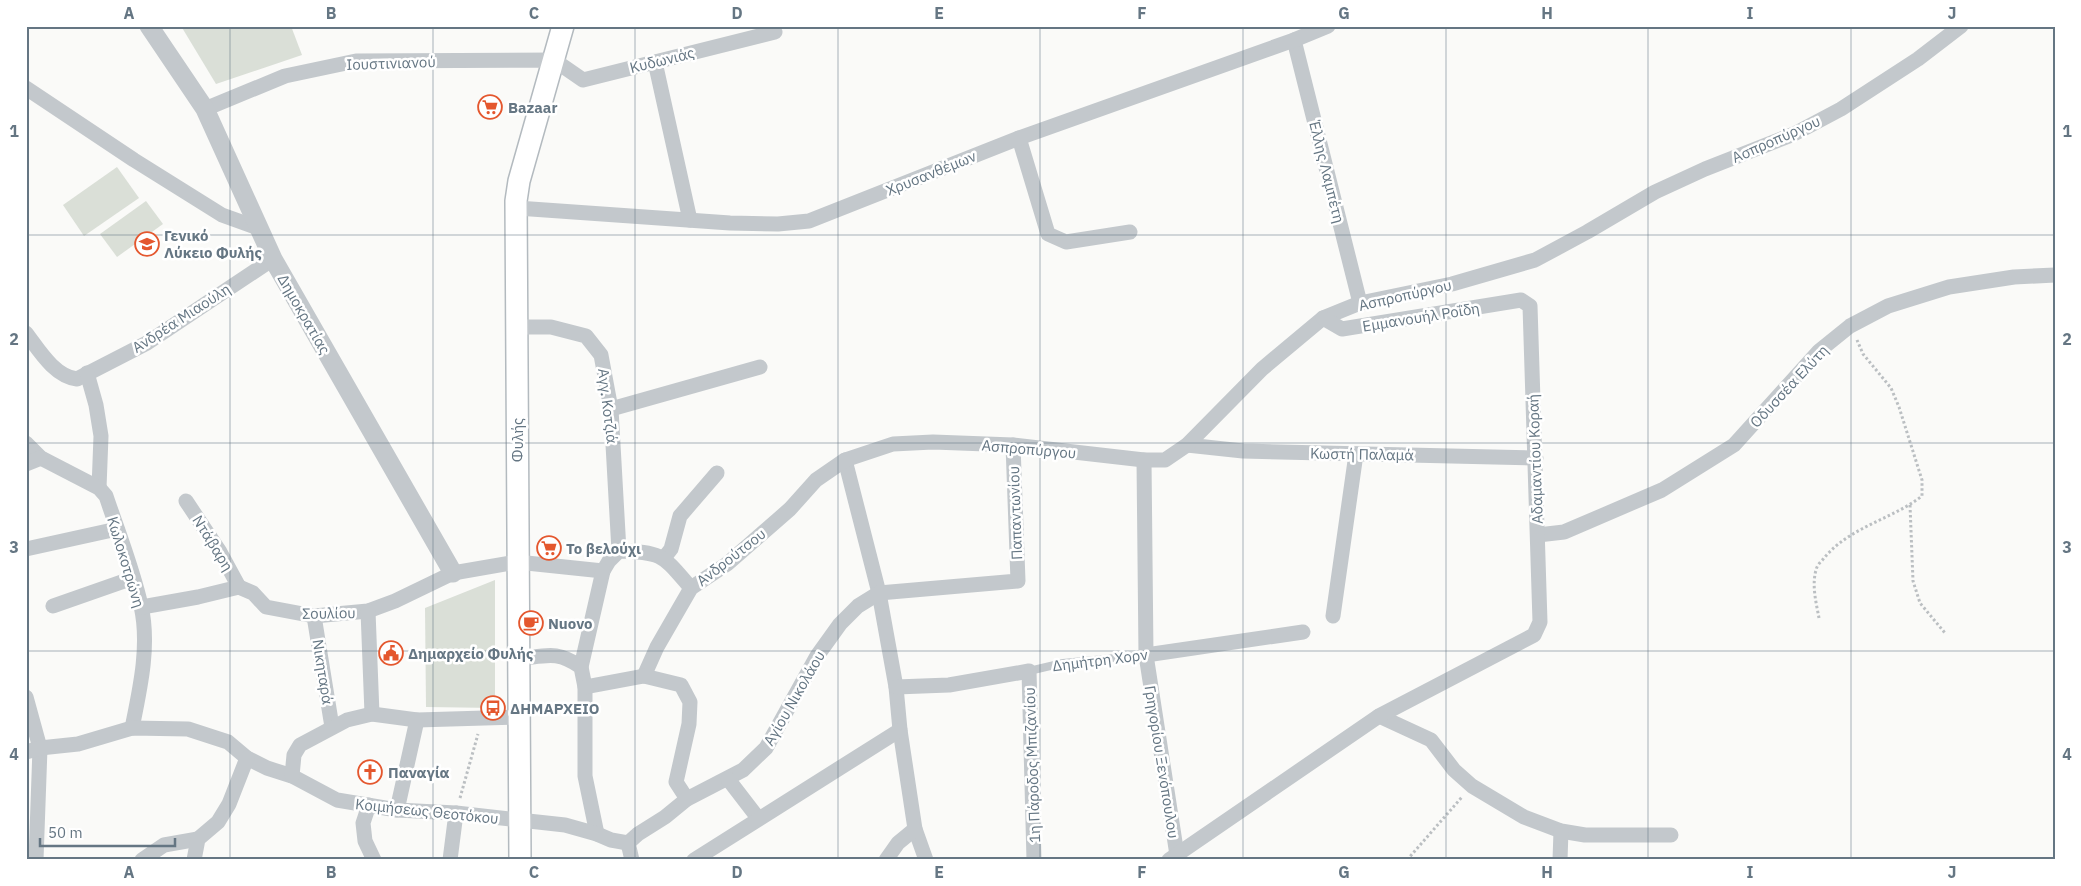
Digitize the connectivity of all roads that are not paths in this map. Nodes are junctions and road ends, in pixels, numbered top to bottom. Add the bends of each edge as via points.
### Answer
1 (149, 26) edge
2 (563, 26) edge
3 (1328, 26) edge
4 (1961, 26) edge
5 (775, 32) dead end
6 (1294, 40) junction
7 (554, 60) junction
8 (655, 62) junction
9 (26, 88) edge
10 (205, 109) junction
11 (1019, 138) junction
12 (517, 208) junction
13 (690, 220) junction
14 (258, 228) junction
15 (1130, 232) dead end
16 (272, 259) junction
17 (2055, 275) edge
18 (1521, 300) joint
19 (1360, 303) junction
20 (1323, 318) junction
21 (518, 327) junction
22 (26, 333) edge
23 (760, 367) dead end
24 (87, 373) junction
25 (611, 409) junction
26 (26, 443) edge
27 (1013, 446) junction
28 (1187, 446) junction
29 (1356, 454) junction
30 (41, 458) junction
31 (1536, 458) junction
32 (844, 460) junction
33 (1144, 460) junction
34 (26, 464) edge
35 (717, 473) dead end
36 (99, 488) junction
37 (186, 500) dead end
38 (117, 529) junction
39 (1538, 535) junction
40 (26, 549) edge
41 (619, 551) junction
42 (664, 558) junction
43 (517, 562) junction
44 (603, 571) junction
45 (453, 573) junction
46 (133, 578) junction
47 (1018, 580) joint
48 (239, 587) junction
49 (691, 588) junction
50 (879, 593) junction
51 (53, 606) dead end
52 (142, 607) junction
53 (368, 611) junction
54 (314, 616) junction
55 (1333, 616) dead end
56 (1303, 632) dead end
57 (1146, 655) junction
58 (518, 659) junction
59 (581, 667) junction
60 (1029, 671) junction
61 (644, 676) junction
62 (585, 687) junction
63 (896, 687) junction
64 (26, 697) edge
65 (372, 714) junction
66 (1378, 716) junction
67 (518, 717) junction
68 (417, 720) junction
69 (332, 727) junction
70 (132, 728) junction
71 (900, 730) junction
72 (33, 750) edge
73 (247, 758) junction
74 (292, 776) junction
75 (728, 778) junction
76 (687, 799) junction
77 (369, 805) junction
78 (397, 810) junction
79 (456, 813) junction
80 (758, 818) junction
81 (519, 821) junction
82 (31, 829) edge
83 (915, 829) junction
84 (1561, 831) junction
85 (597, 834) junction
86 (1670, 835) dead end
87 (198, 839) junction
88 (628, 843) junction
89 (1173, 857) edge
90 (36, 860) edge
91 (142, 860) edge
92 (194, 860) edge
93 (374, 860) edge
94 (450, 860) edge
95 (520, 860) edge
96 (632, 860) edge
97 (694, 860) edge
98 (886, 860) edge
99 (926, 860) edge
100 (1034, 860) edge
101 (1560, 860) edge

1 - 10 street, Δημοκρατίας
2 - 7 main road, Φυλής
3 - 6 street, Χρυσανθέμων
4 - 19 street, Ασπροπύργου via 1842,109 1794,134 1655,192 1536,260 1452,284
5 - 8 street, Κυδωνιάς
6 - 11 street, Χρυσανθέμων
6 - 19 street, Έλλης Λαμπέτη
7 - 8 street, Κυδωνιάς via 584,80
7 - 10 street, Ιουστινιανού via 356,61 285,76
7 - 12 main road, Φυλής via 519,181
8 - 13 street
9 - 14 street via 222,215
10 - 14 street, Δημοκρατίας
11 - 13 street, Χρυσανθέμων via 809,221 778,224
11 - 15 street via 1048,234 1066,242
12 - 13 street, Χρυσανθέμων
12 - 21 main road, Φυλής
14 - 16 street, Δημοκρατίας
16 - 24 street, Ανδρέα Μιαούλη via 147,343
16 - 45 street, Δημοκρατίας
17 - 39 street, Οδυσσέα Ελύτη via 2014,277 1949,287 1888,306 1850,326 1819,351 1734,445 1662,490 1564,532
18 - 20 street, Εμμανουήλ Ροΐδη via 1342,329
18 - 31 street, Αδαμαντίου Κοραή via 1530,306
19 - 20 street, Ασπροπύργου
20 - 28 street, Ασπροπύργου via 1262,369
21 - 25 street, Αγγ. Κοτζιά via 551,327 586,336 601,355
21 - 43 main road, Φυλής
22 - 24 street, Ανδρέα Μιαούλη via 48,361 67,378 77,379
23 - 25 street
24 - 36 street via 101,436
25 - 41 street, Αγγ. Κοτζιά
26 - 30 street
27 - 32 street, Ασπροπύργου via 933,442 893,444
27 - 33 street, Ασπροπύργου
27 - 47 street, Παπαντωνίου
28 - 29 street, Κωστή Παλαμά
28 - 33 street, Ασπροπύργου via 1165,460
29 - 31 street, Κωστή Παλαμά
29 - 55 street
30 - 34 street
30 - 36 street
31 - 39 street, Αδαμαντίου Κοραή
32 - 49 street, Ανδρούτσου via 816,480 790,509 727,564
32 - 50 street
33 - 57 street, Γρηγορίου Ξενόπουλου
35 - 42 street via 680,516
36 - 38 street, Κωλοκοτρώνη via 106,496
37 - 48 street, Ντάβαρη
38 - 40 street
38 - 46 street, Κωλοκοτρώνη
39 - 66 street, Αδαμαντίου Κοραή via 1540,622 1534,635
41 - 42 street via 648,551
41 - 44 street
42 - 49 street
43 - 44 street, Σουλίου
43 - 45 street, Σουλίου
43 - 58 main road, Φυλής
44 - 59 street
45 - 53 street, Σουλίου
46 - 51 street
46 - 52 street, Κωλοκοτρώνη
47 - 50 street, Αγίου Νικολάου
48 - 52 street
48 - 54 street, Σουλίου via 252,593 266,607
49 - 61 street, Ανδρούτσου
50 - 63 street
50 - 75 street, Αγίου Νικολάου via 858,606 840,624 817,656 766,748 743,770
52 - 70 street, Κωλοκοτρώνη via 144,639 140,689
53 - 54 street, Σουλίου
53 - 65 street
54 - 69 street, Νικηταρά
56 - 57 street, Δημήτρη Χορν
57 - 60 lane, Δημήτρη Χορν via 1063,663
57 - 89 street, Γρηγορίου Ξενόπουλου
58 - 59 street via 552,655 566,657
58 - 67 main road, Φυλής
59 - 62 street
60 - 63 street, Δημήτρη Χορν via 949,685
60 - 100 street, 1η Πάροδος Μπιζανίου
61 - 62 street
61 - 76 street via 682,685 690,702 689,724 676,782
62 - 85 street via 585,776
63 - 71 street
64 - 72 street
65 - 68 street
65 - 69 street
66 - 84 street via 1431,740 1454,770 1472,786 1524,817
66 - 89 street
67 - 68 street
67 - 81 main road, Φυλής
68 - 78 street
69 - 74 street via 300,745 294,755
70 - 72 street, Κοιμήσεως Θεοτόκου via 78,744
70 - 73 street, Κοιμήσεως Θεοτόκου via 188,729 228,742
71 - 80 street
71 - 83 street
72 - 82 street
73 - 74 street, Κοιμήσεως Θεοτόκου
73 - 87 street via 230,804 218,822
74 - 77 street, Κοιμήσεως Θεοτόκου via 337,800
75 - 76 street, Αγίου Νικολάου
75 - 80 street
76 - 88 street, Αγίου Νικολάου
77 - 78 street, Κοιμήσεως Θεοτόκου
77 - 93 street via 363,823 364,840
78 - 79 street, Κοιμήσεως Θεοτόκου
79 - 81 street, Κοιμήσεως Θεοτόκου
79 - 94 street
80 - 97 street
81 - 85 street via 565,826
81 - 95 main road, Φυλής
82 - 90 street
83 - 98 street via 898,843
83 - 99 street
84 - 86 street via 1585,835
84 - 101 street
85 - 88 street
87 - 91 street via 164,845
87 - 92 street
88 - 96 street

